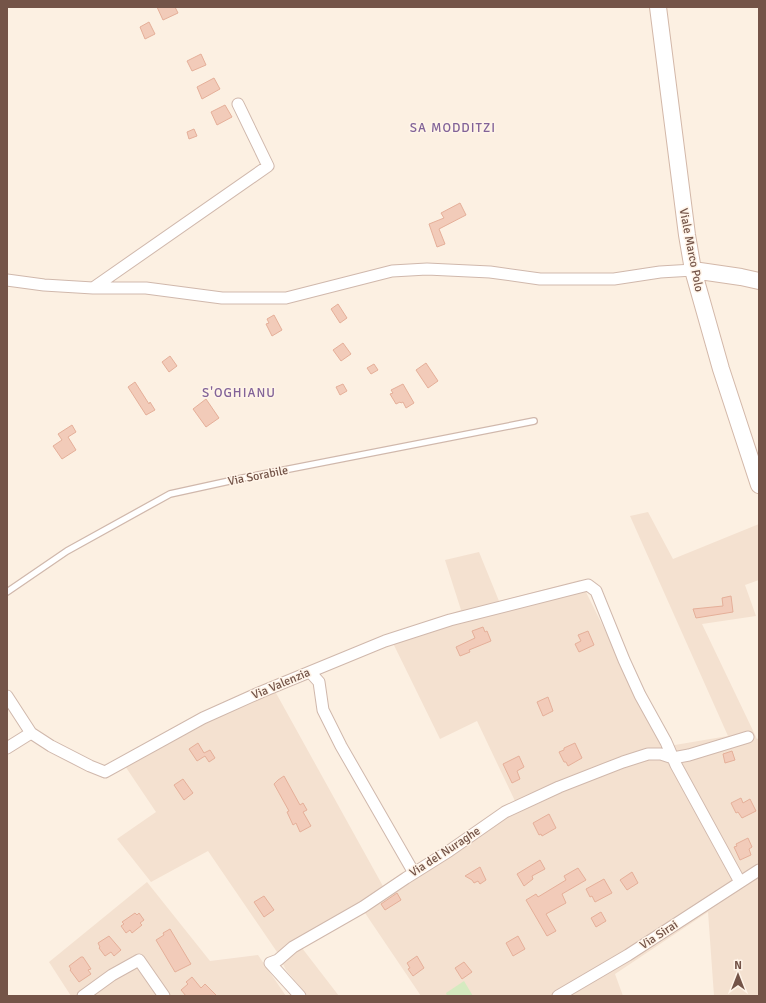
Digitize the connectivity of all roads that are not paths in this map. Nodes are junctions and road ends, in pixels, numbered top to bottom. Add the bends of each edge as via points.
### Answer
1 (658, 7) edge
2 (238, 104) dead end
3 (693, 270) junction
4 (7, 280) edge
5 (759, 281) edge
6 (92, 288) junction
7 (534, 421) dead end
8 (759, 484) edge
9 (7, 592) edge
10 (310, 672) junction
11 (7, 696) edge
12 (31, 733) junction
13 (748, 737) dead end
14 (7, 748) edge
15 (673, 758) junction
16 (759, 870) edge
17 (414, 873) junction
18 (740, 882) junction
19 (83, 996) edge
20 (164, 996) edge
21 (300, 996) edge
22 (558, 996) edge

1 - 3 main road, Viale Marco Polo
2 - 6 street via 268,166
3 - 5 main road
3 - 6 street via 614,278 574,279 540,279 490,272 427,269 392,271 286,298 222,298 146,288
3 - 8 main road, Viale Marco Polo via 721,369
4 - 6 street
7 - 9 lane, Via Sorabile via 170,494 68,551
10 - 12 street, Via Valenzia via 203,718 105,772 51,746
10 - 15 street, Via Valenzia via 385,641 450,620 588,585 596,591 640,695
10 - 17 street via 319,682 323,710 341,746
11 - 12 street, Via Valenzia
12 - 14 street
13 - 15 street, Via del Nuraghe
15 - 17 street, Via del Nuraghe via 661,754 648,754 559,787 505,812
15 - 18 street
16 - 18 street, Via Sirai
17 - 21 street, Via del Nuraghe via 270,963
18 - 22 street, Via Sirai via 628,955
19 - 20 street via 139,960

